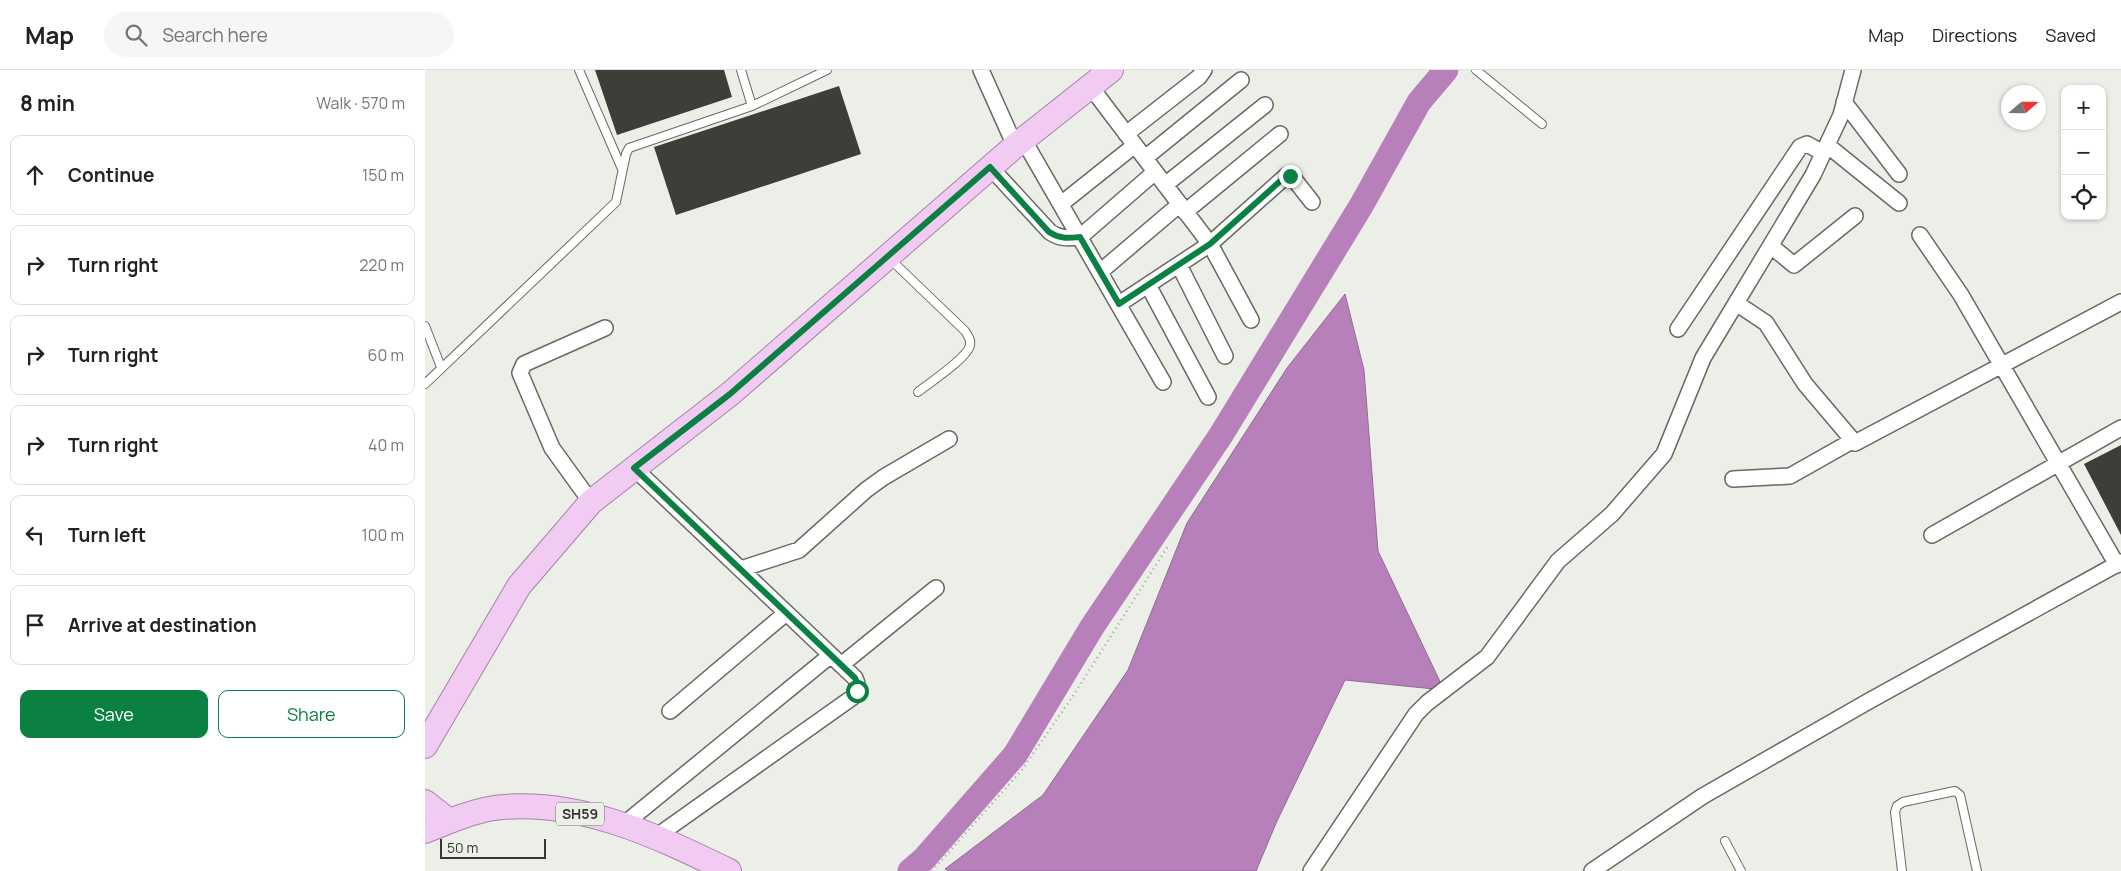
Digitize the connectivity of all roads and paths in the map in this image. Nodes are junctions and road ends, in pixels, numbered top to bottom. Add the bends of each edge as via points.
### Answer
1 (579, 70) edge
2 (741, 70) edge
3 (827, 70) edge
4 (981, 70) edge
5 (1111, 70) edge
6 (1204, 70) edge
7 (1476, 70) edge
8 (1853, 70) edge
9 (1241, 80) dead end
10 (1090, 86) junction
11 (1844, 102) junction
12 (752, 106) junction
13 (1265, 106) dead end
14 (1542, 124) dead end
15 (1279, 134) dead end
16 (1131, 139) junction
17 (1019, 142) junction
18 (1825, 149) junction
19 (1145, 158) junction
20 (990, 167) junction
21 (623, 170) junction
22 (1155, 172) junction
23 (1899, 174) dead end
24 (1165, 185) junction
25 (1312, 202) dead end
26 (1899, 203) dead end
27 (1061, 204) junction
28 (1183, 208) junction
29 (1855, 216) dead end
30 (1920, 236) dead end
31 (1080, 237) junction
32 (1210, 244) junction
33 (1771, 246) junction
34 (887, 256) junction
35 (1179, 265) junction
36 (1100, 272) junction
37 (1148, 285) junction
38 (2121, 302) edge
39 (1736, 303) junction
40 (1119, 304) junction
41 (1251, 320) dead end
42 (425, 326) edge
43 (605, 328) dead end
44 (1678, 329) dead end
45 (1225, 356) dead end
46 (2001, 364) junction
47 (441, 367) junction
48 (1163, 382) dead end
49 (425, 384) edge
50 (918, 392) dead end
51 (1208, 398) dead end
52 (2121, 428) edge
53 (949, 439) dead end
54 (1851, 441) junction
55 (2058, 463) junction
56 (634, 468) junction
57 (1733, 479) dead end
58 (591, 502) junction
59 (1932, 535) dead end
60 (1168, 546) dead end
61 (2119, 564) edge
62 (741, 569) junction
63 (936, 588) dead end
64 (787, 613) junction
65 (836, 660) junction
66 (670, 711) dead end
67 (425, 746) edge
68 (425, 802) edge
69 (449, 821) junction
70 (623, 825) junction
71 (425, 831) edge
72 (657, 836) junction
73 (1725, 841) dead end
74 (729, 871) edge
75 (932, 871) edge
76 (1311, 871) edge
77 (1592, 871) edge
78 (1741, 871) edge
79 (1903, 871) edge
80 (1977, 871) edge

1 - 21 lane
2 - 12 lane
3 - 12 lane
4 - 17 street
5 - 10 main road
6 - 16 street
7 - 14 lane
8 - 11 street
9 - 19 street
10 - 16 street
10 - 17 main road
11 - 18 street
11 - 23 street
12 - 21 lane via 629,148
13 - 24 street
15 - 28 street
16 - 19 street
16 - 27 street
17 - 20 main road
17 - 27 street
18 - 26 street
18 - 33 street
18 - 44 street via 1807,144 1800,147
19 - 22 street
20 - 31 street via 1049,232 1066,238
20 - 34 main road
21 - 47 lane via 616,202
22 - 24 street
22 - 31 street
24 - 28 street
25 - 32 street via 1294,179 1286,176
27 - 31 street
28 - 32 street
28 - 36 street
29 - 33 street via 1794,265
30 - 46 street via 1961,295
31 - 36 street
32 - 35 street
32 - 41 street
33 - 39 street
34 - 50 lane via 970,338 970,347 962,356
34 - 56 main road via 730,394
35 - 37 street
35 - 45 street
36 - 40 street
37 - 40 street
37 - 51 street
38 - 46 street
39 - 54 street via 1766,323 1802,380
39 - 76 street via 1703,358 1659,461 1612,514 1558,560 1487,657 1416,714
40 - 48 street
42 - 47 lane
43 - 58 street via 524,364 520,373 552,448
46 - 54 street via 1858,442
46 - 55 street
47 - 49 lane
52 - 55 street
53 - 62 street via 884,477 799,550
54 - 57 street via 1790,476
55 - 59 street
55 - 61 street
56 - 58 main road
56 - 62 street
58 - 67 main road via 519,586
60 - 75 path via 1073,696 1021,771
61 - 77 street via 1703,796
62 - 64 street
63 - 65 street
64 - 65 street
64 - 66 street
65 - 70 street
65 - 72 street via 858,684 853,697
68 - 69 main road
69 - 70 main road, SH59 via 493,809 536,806
69 - 71 main road, SH59
70 - 72 main road, SH59
72 - 74 main road, SH59
73 - 78 lane
79 - 80 lane via 1895,812 1897,806 1955,791 1960,795

